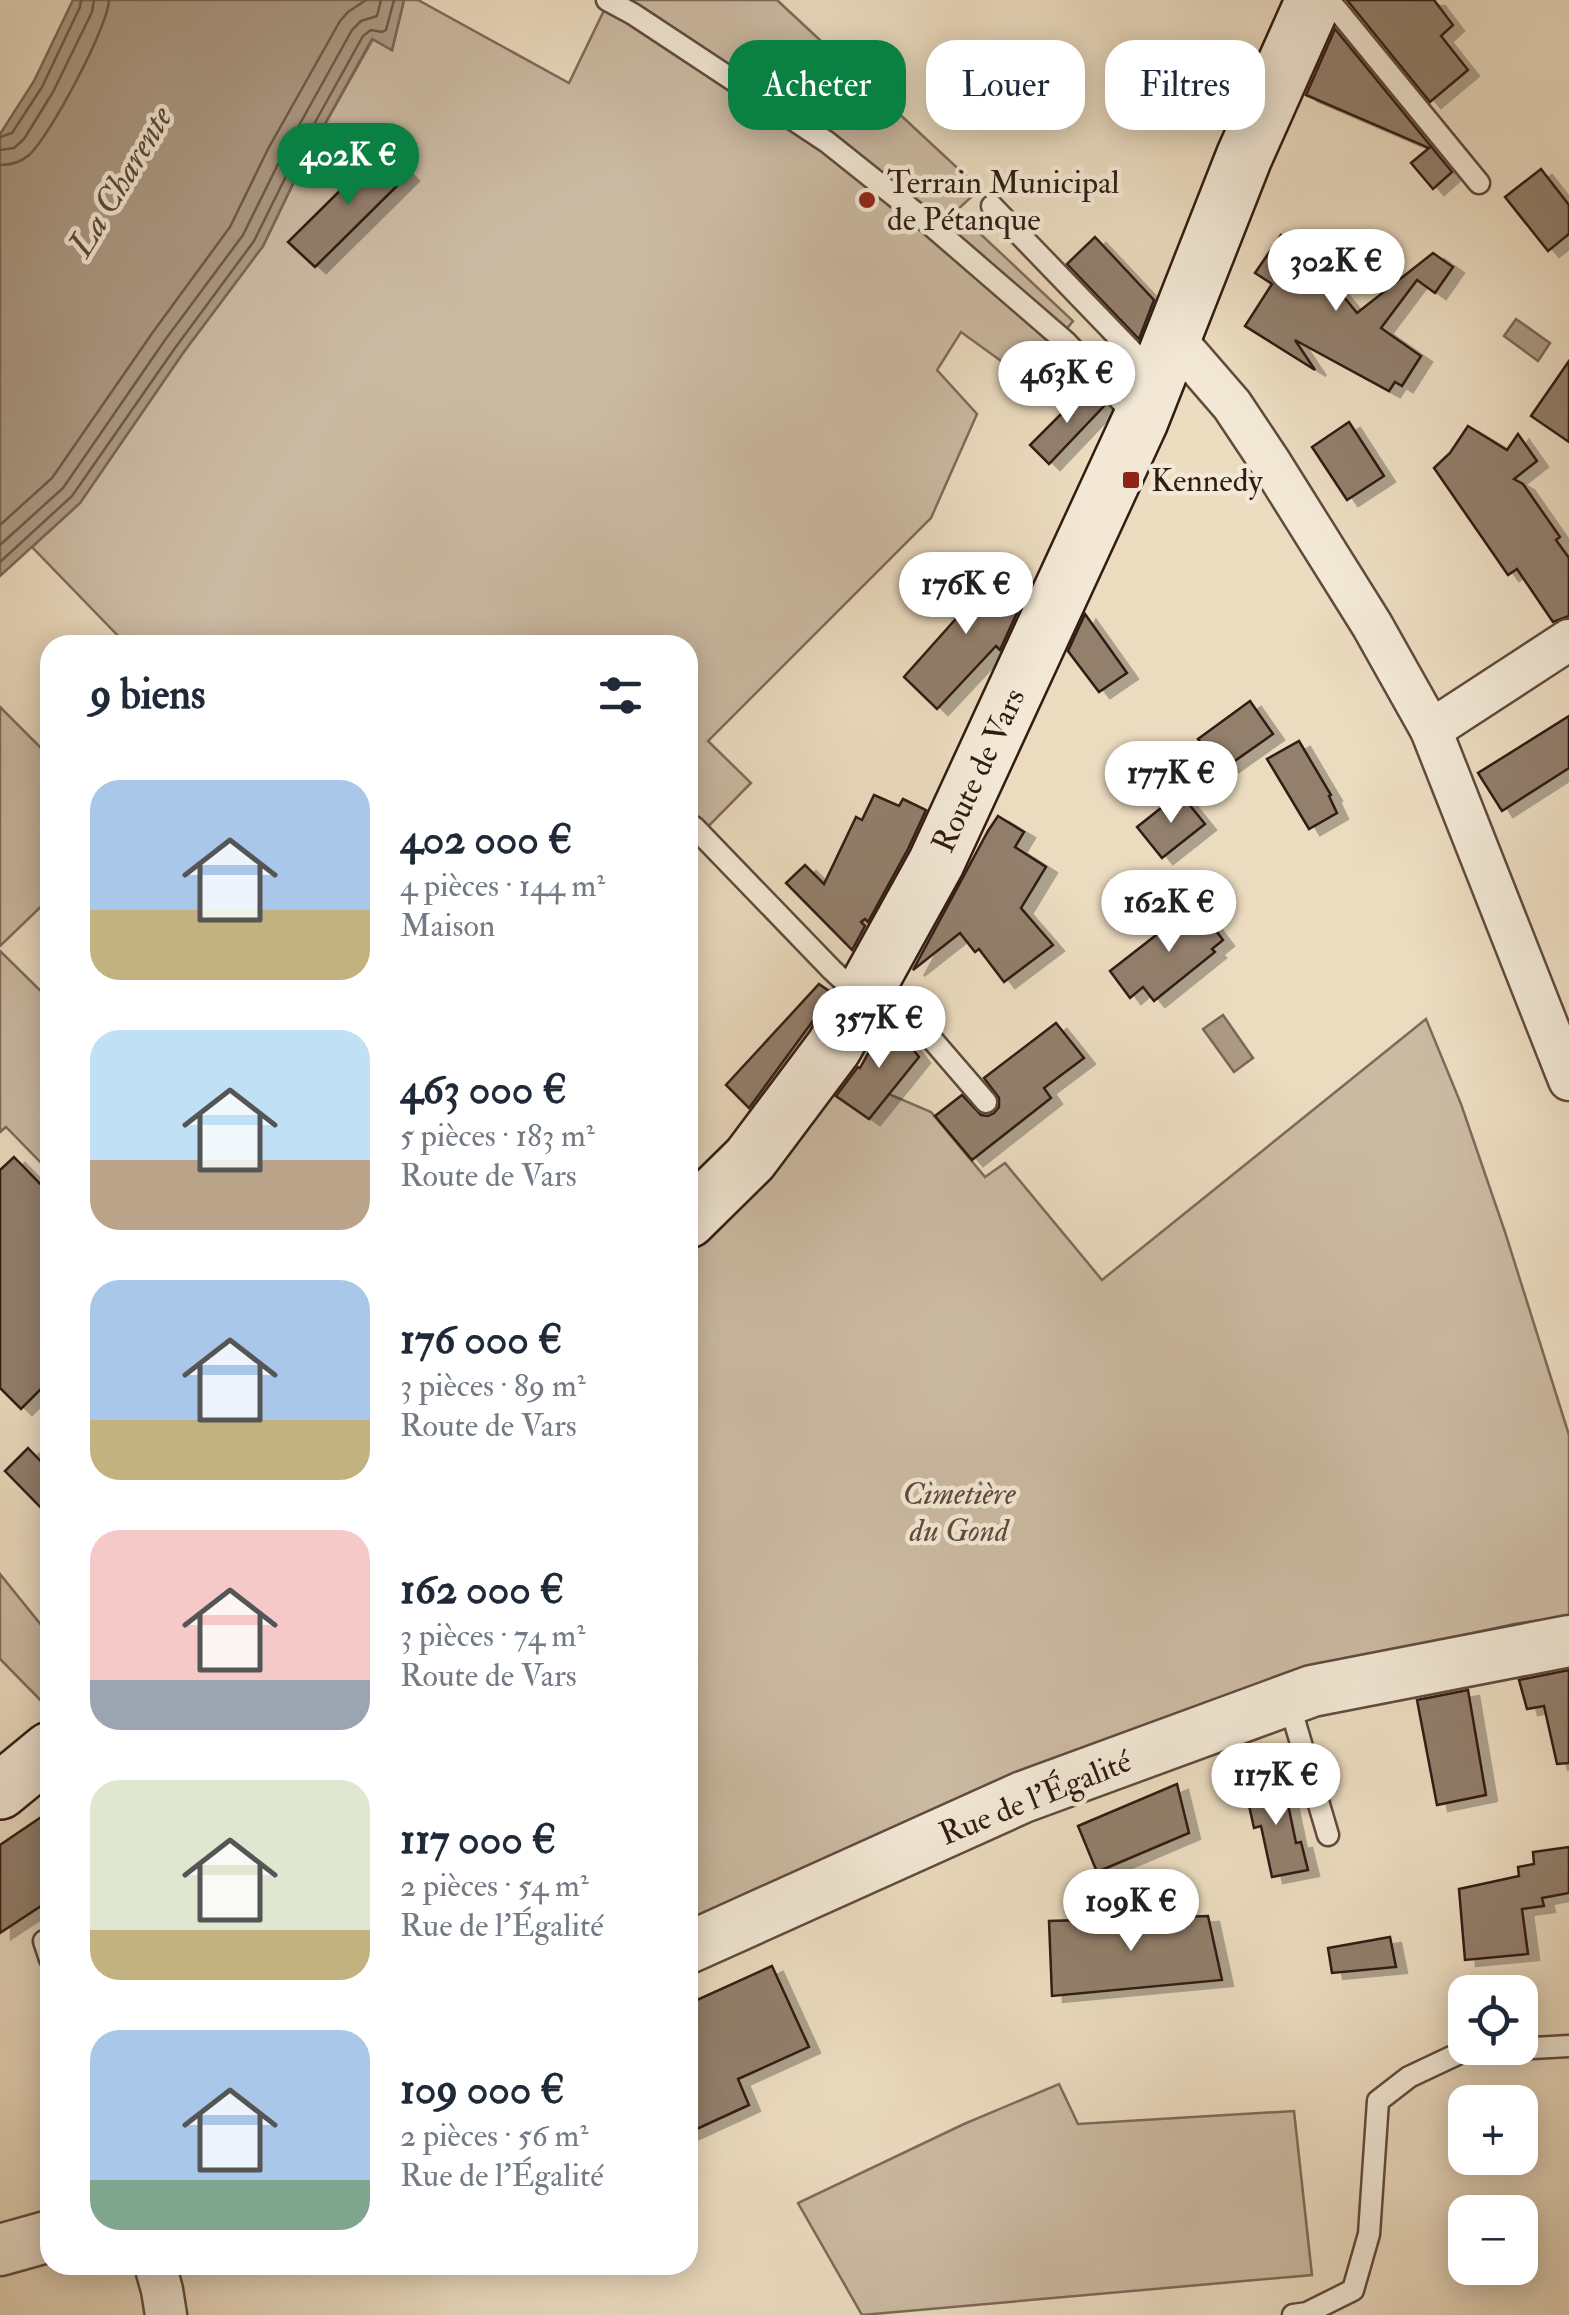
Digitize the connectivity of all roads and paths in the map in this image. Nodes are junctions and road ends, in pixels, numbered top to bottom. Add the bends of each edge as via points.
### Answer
1 (607, 0) edge
2 (1314, 0) edge
3 (1329, 0) edge
4 (1480, 183) dead end
5 (992, 206) dead end
6 (1157, 379) junction
7 (1569, 640) edge
8 (1431, 730) junction
9 (698, 831) edge
10 (867, 988) junction
11 (1553, 990) edge
12 (1569, 1080) edge
13 (986, 1102) dead end
14 (698, 1210) edge
15 (1569, 1640) edge
16 (1288, 1700) junction
17 (1328, 1835) dead end
18 (698, 1943) edge
19 (1569, 2046) edge
20 (40, 2239) edge
21 (0, 2250) edge
22 (158, 2275) edge
23 (166, 2315) edge
24 (1293, 2315) edge

1 - 6 lane via 827,142 1066,342
2 - 6 main road, Route de Vars
3 - 4 lane
5 - 6 lane
6 - 8 street via 1232,405 1372,624
6 - 10 main road, Route de Vars via 936,863
7 - 8 street
8 - 11 street
9 - 10 lane via 832,970
10 - 13 lane via 917,1022
10 - 14 main road, Route de Vars via 834,1046 750,1160
11 - 12 street
15 - 16 street, Rue de l'Égalité
16 - 17 lane
16 - 18 street, Rue de l'Égalité via 1022,1797
19 - 24 lane via 1462,2052 1409,2077 1378,2101 1369,2234 1353,2290
20 - 21 street
22 - 23 street

